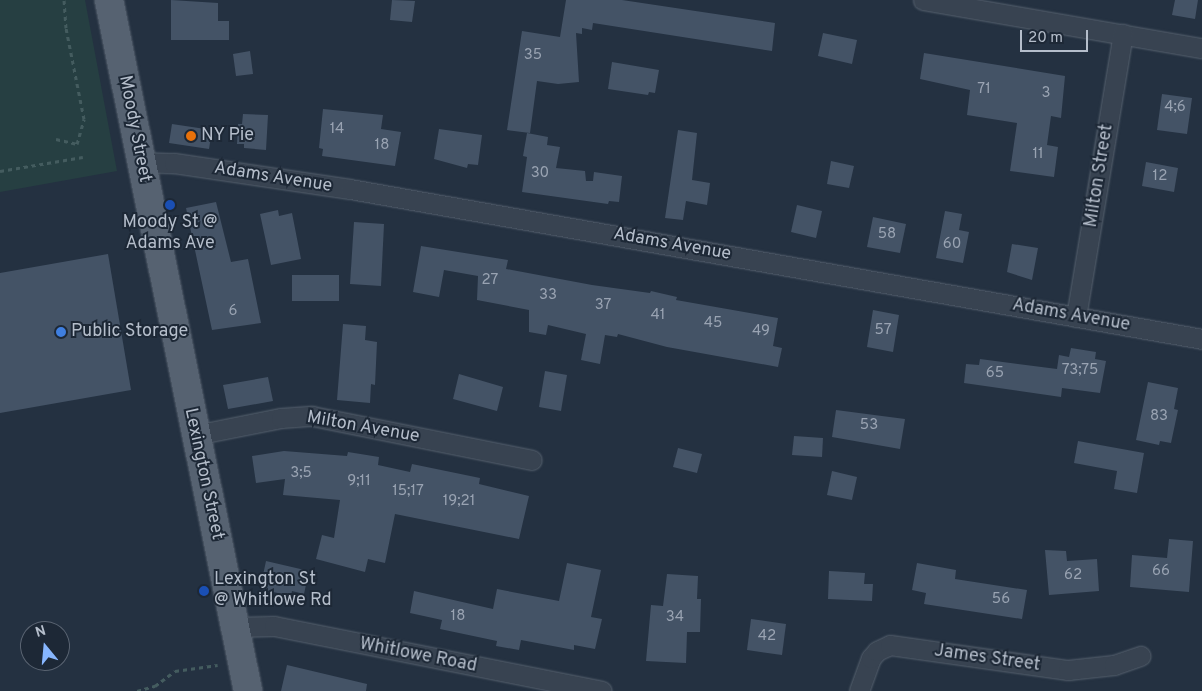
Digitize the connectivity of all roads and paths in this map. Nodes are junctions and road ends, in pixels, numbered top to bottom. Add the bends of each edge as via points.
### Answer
1 (64, 0) edge
2 (109, 0) edge
3 (923, 0) edge
4 (1123, 34) junction
5 (1202, 48) edge
6 (56, 139) dead end
7 (83, 157) dead end
8 (141, 162) junction
9 (0, 171) edge
10 (159, 257) joint
11 (1076, 317) junction
12 (1202, 338) edge
13 (195, 435) junction
14 (532, 460) dead end
15 (234, 627) junction
16 (1140, 656) dead end
17 (198, 668) dead end
18 (138, 691) edge
19 (248, 691) edge
20 (602, 691) edge
21 (859, 691) edge

1 - 6 path via 66,28 84,119 77,144
2 - 8 main road, Moody Street
3 - 4 street
4 - 5 street
4 - 11 street, Milton Street
7 - 9 path
8 - 10 main road, Moody Street
8 - 11 street, Adams Avenue via 174,163 350,189
10 - 13 main road, Lexington Street
11 - 12 street, Adams Avenue
13 - 14 street, Milton Avenue via 281,418 312,416
13 - 15 main road, Lexington Street
15 - 19 main road, Lexington Street
15 - 20 street, Whitlowe Road via 274,626
16 - 21 street, James Street via 1114,665 1068,670 890,646 877,651 871,658
17 - 18 path via 175,671 155,686

